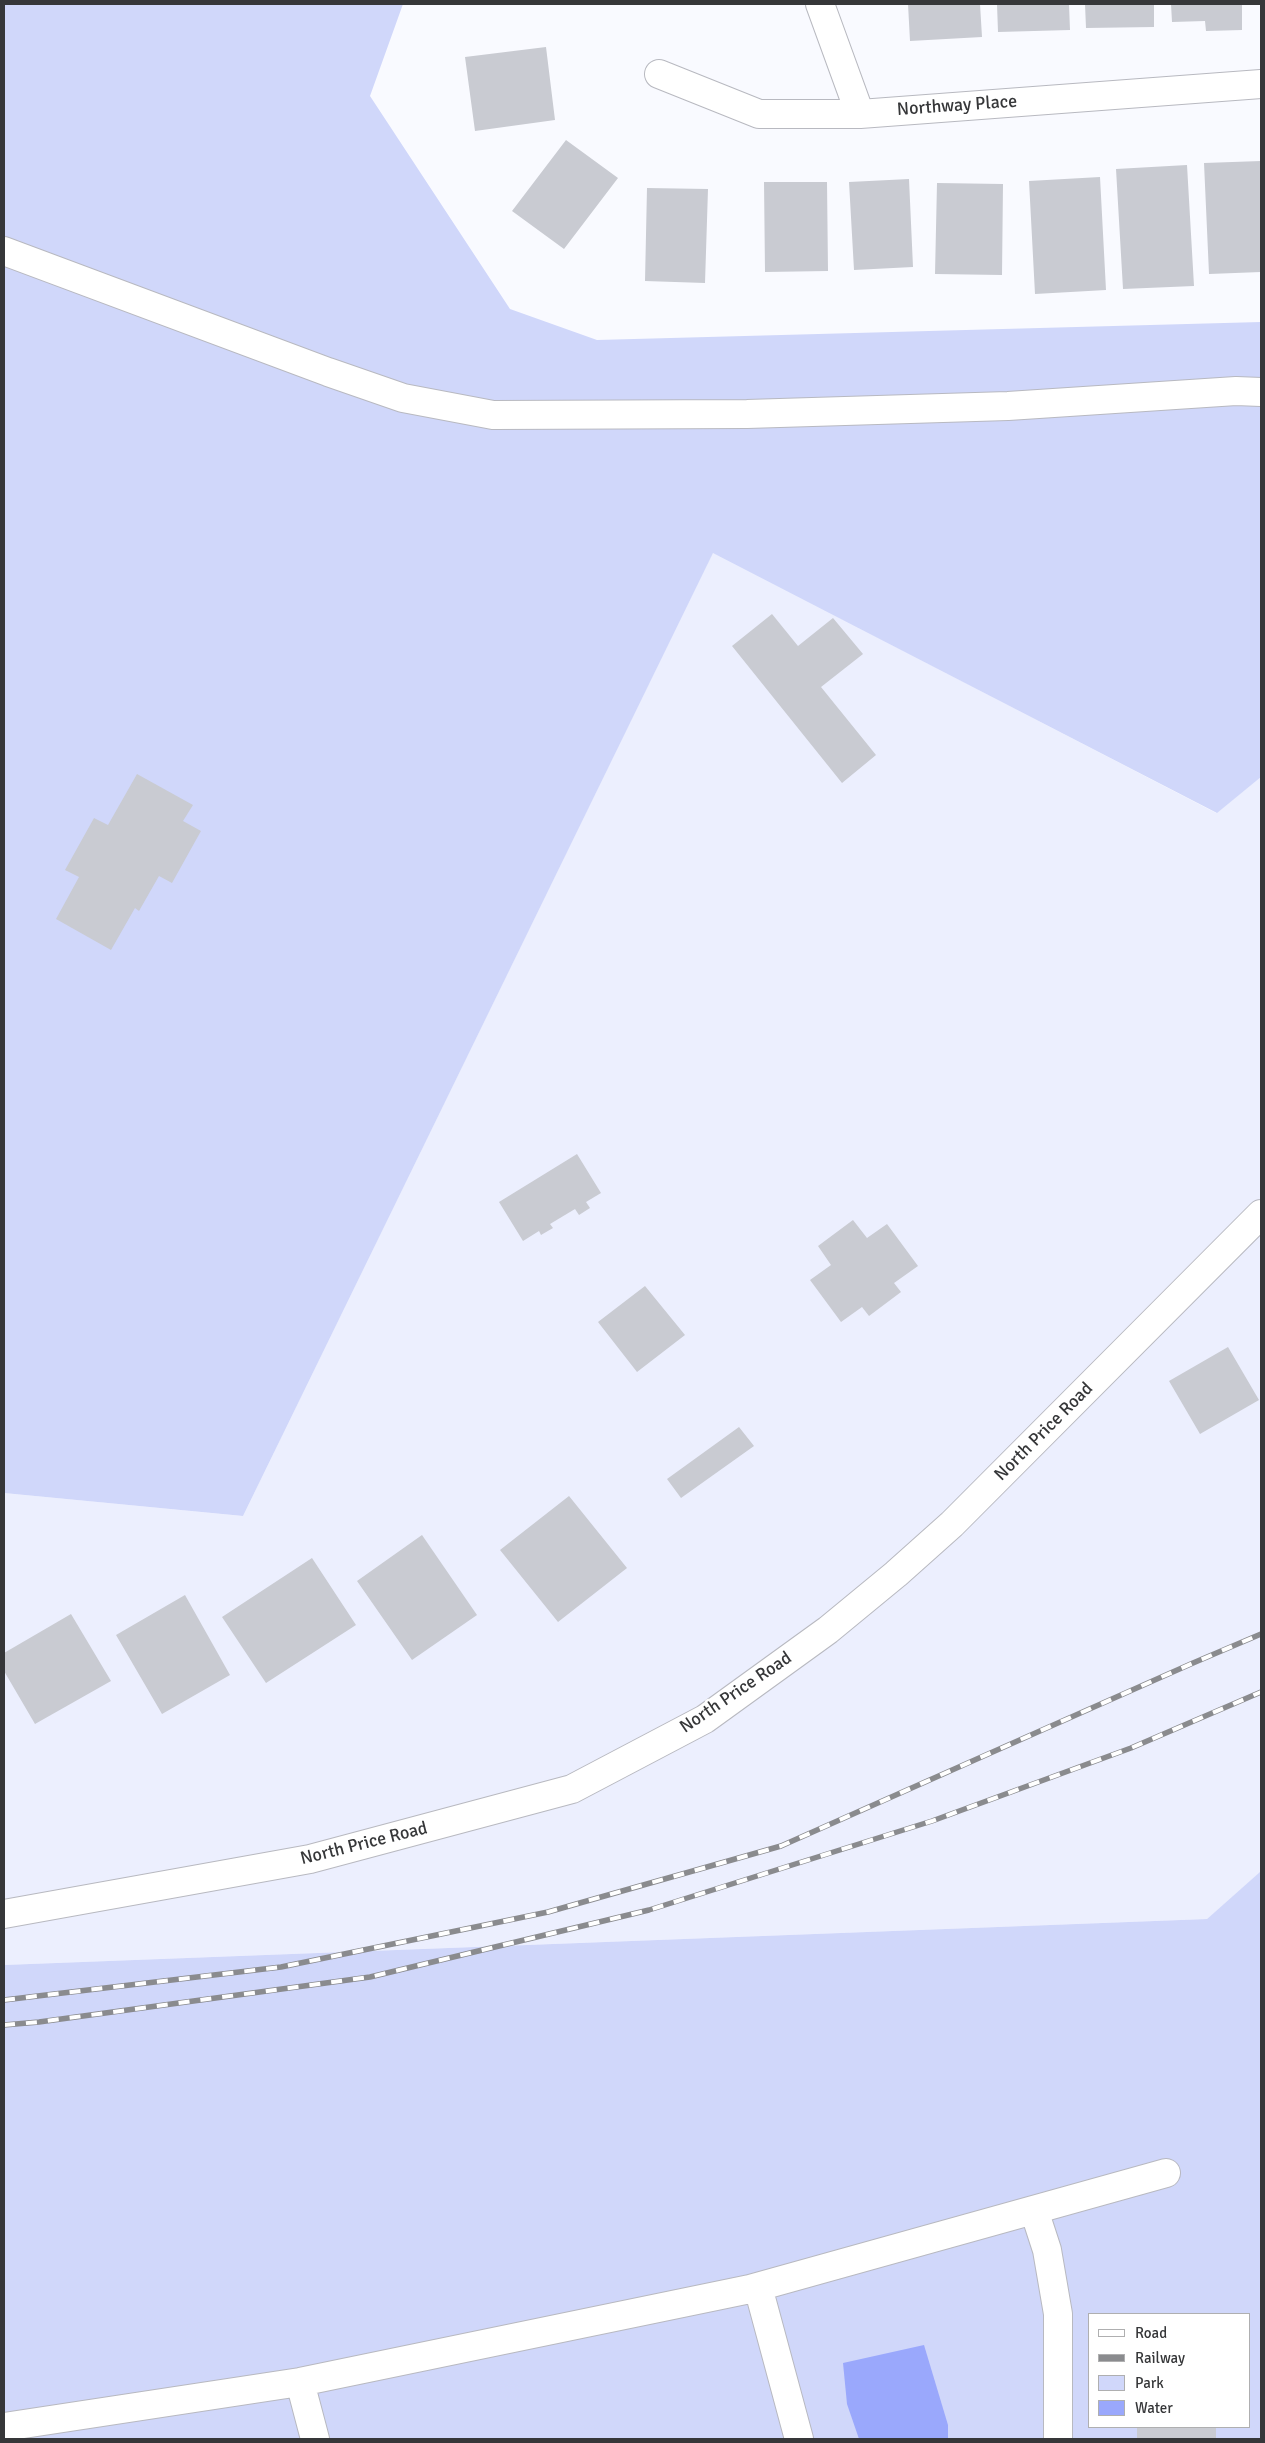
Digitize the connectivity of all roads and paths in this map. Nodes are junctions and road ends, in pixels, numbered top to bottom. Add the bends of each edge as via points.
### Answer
1 (820, 4) edge
2 (659, 74) dead end
3 (1261, 84) edge
4 (860, 114) junction
5 (4, 251) edge
6 (1261, 392) edge
7 (1261, 1214) edge
8 (4, 1914) edge
9 (1166, 2173) dead end
10 (1034, 2210) junction
11 (758, 2287) junction
12 (300, 2382) junction
13 (4, 2427) edge
14 (315, 2439) edge
15 (799, 2439) edge
16 (1058, 2439) edge

1 - 4 street
2 - 4 street, Northway Place via 760,114
3 - 4 street, Northway Place
5 - 6 street via 404,398 493,416 747,414 1008,406
7 - 8 street, North Price Road via 938,1536 828,1630 705,1719 572,1789 310,1859
9 - 10 street
10 - 11 street
10 - 16 street via 1047,2250 1058,2314
11 - 12 street
11 - 15 street
12 - 13 street
12 - 14 street

